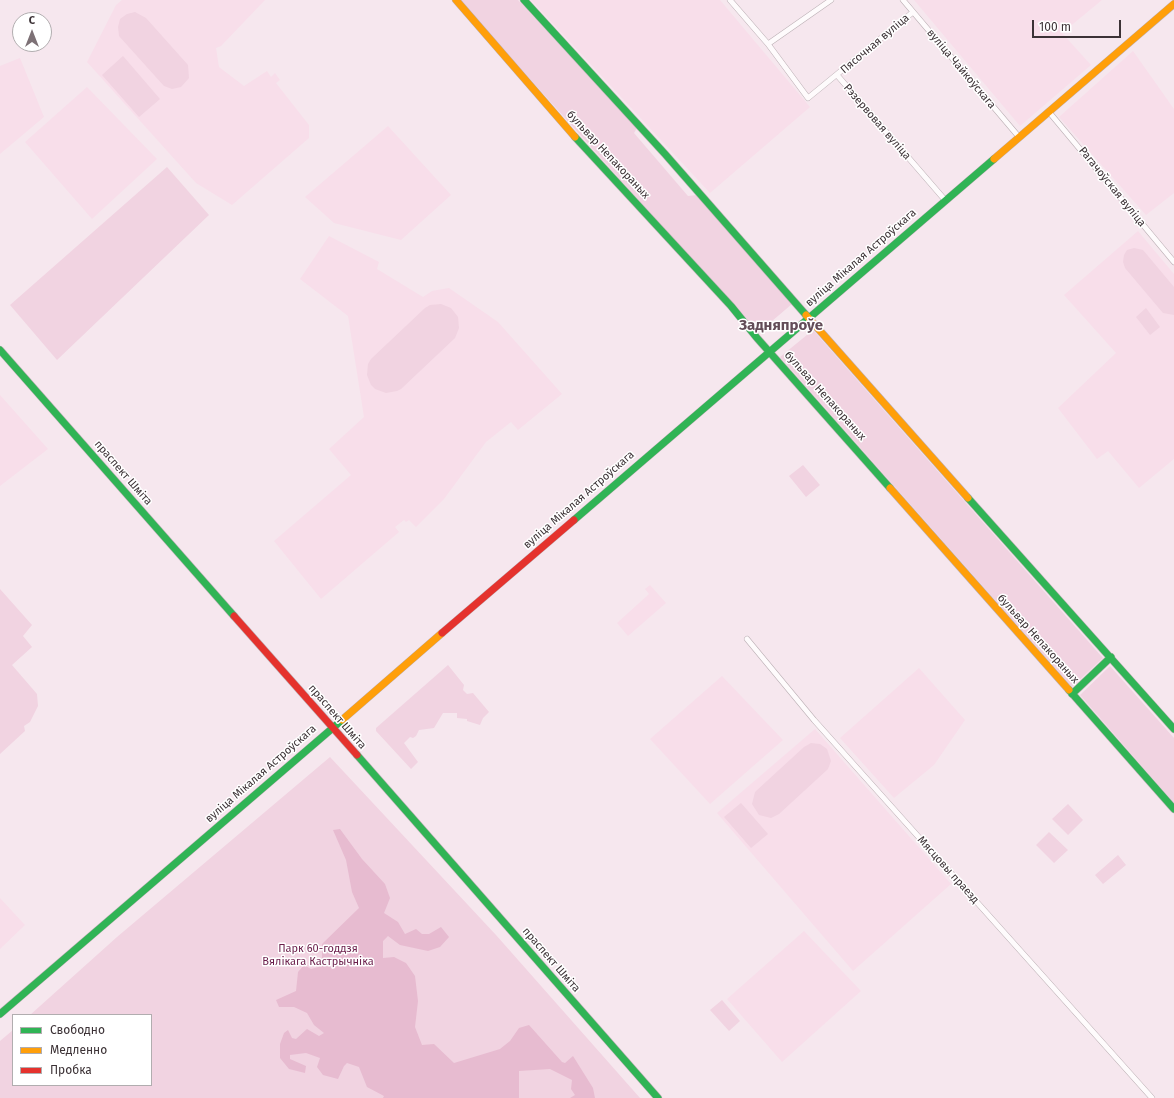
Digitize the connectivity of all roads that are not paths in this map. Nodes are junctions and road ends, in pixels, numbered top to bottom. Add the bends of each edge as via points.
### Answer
1 (456, 0) edge
2 (524, 0) edge
3 (730, 0) edge
4 (831, 0) edge
5 (903, 0) edge
6 (1174, 4) edge
7 (913, 12) junction
8 (768, 44) junction
9 (837, 75) junction
10 (1050, 112) junction
11 (1019, 137) junction
12 (945, 200) junction
13 (1174, 262) edge
14 (809, 317) junction
15 (0, 350) edge
16 (769, 351) junction
17 (747, 639) dead end
18 (1111, 657) junction
19 (1072, 694) junction
20 (332, 728) junction
21 (1174, 730) edge
22 (1174, 809) edge
23 (0, 1014) edge
24 (658, 1098) edge
25 (1152, 1098) edge

1 - 16 main road, бульвар Непакораных via 564,125 672,240
2 - 14 main road via 666,154
3 - 8 street, Рэзервовая вуліца
4 - 8 street
5 - 7 street, вуліца Чайкоўскага
6 - 10 main road, вуліца Мікалая Астроўскага
7 - 9 street, Пясочная вуліца
7 - 11 street, вуліца Чайкоўскага
8 - 9 street, Рэзервовая вуліца via 808,98
9 - 12 street, Рэзервовая вуліца
10 - 11 main road, вуліца Мікалая Астроўскага
10 - 13 street, Рагачоўская вуліца
11 - 12 main road, вуліца Мікалая Астроўскага
12 - 14 main road, вуліца Мікалая Астроўскага
14 - 16 main road, вуліца Мікалая Астроўскага
14 - 18 main road
15 - 20 main road, праспект Шміта
16 - 19 main road, бульвар Непакораных
16 - 20 main road, вуліца Мікалая Астроўскага
17 - 25 street, Мясцовы праезд via 814,720
18 - 19 main road
18 - 21 main road
19 - 22 main road, бульвар Непакораных
20 - 23 main road, вуліца Мікалая Астроўскага
20 - 24 main road, праспект Шміта

